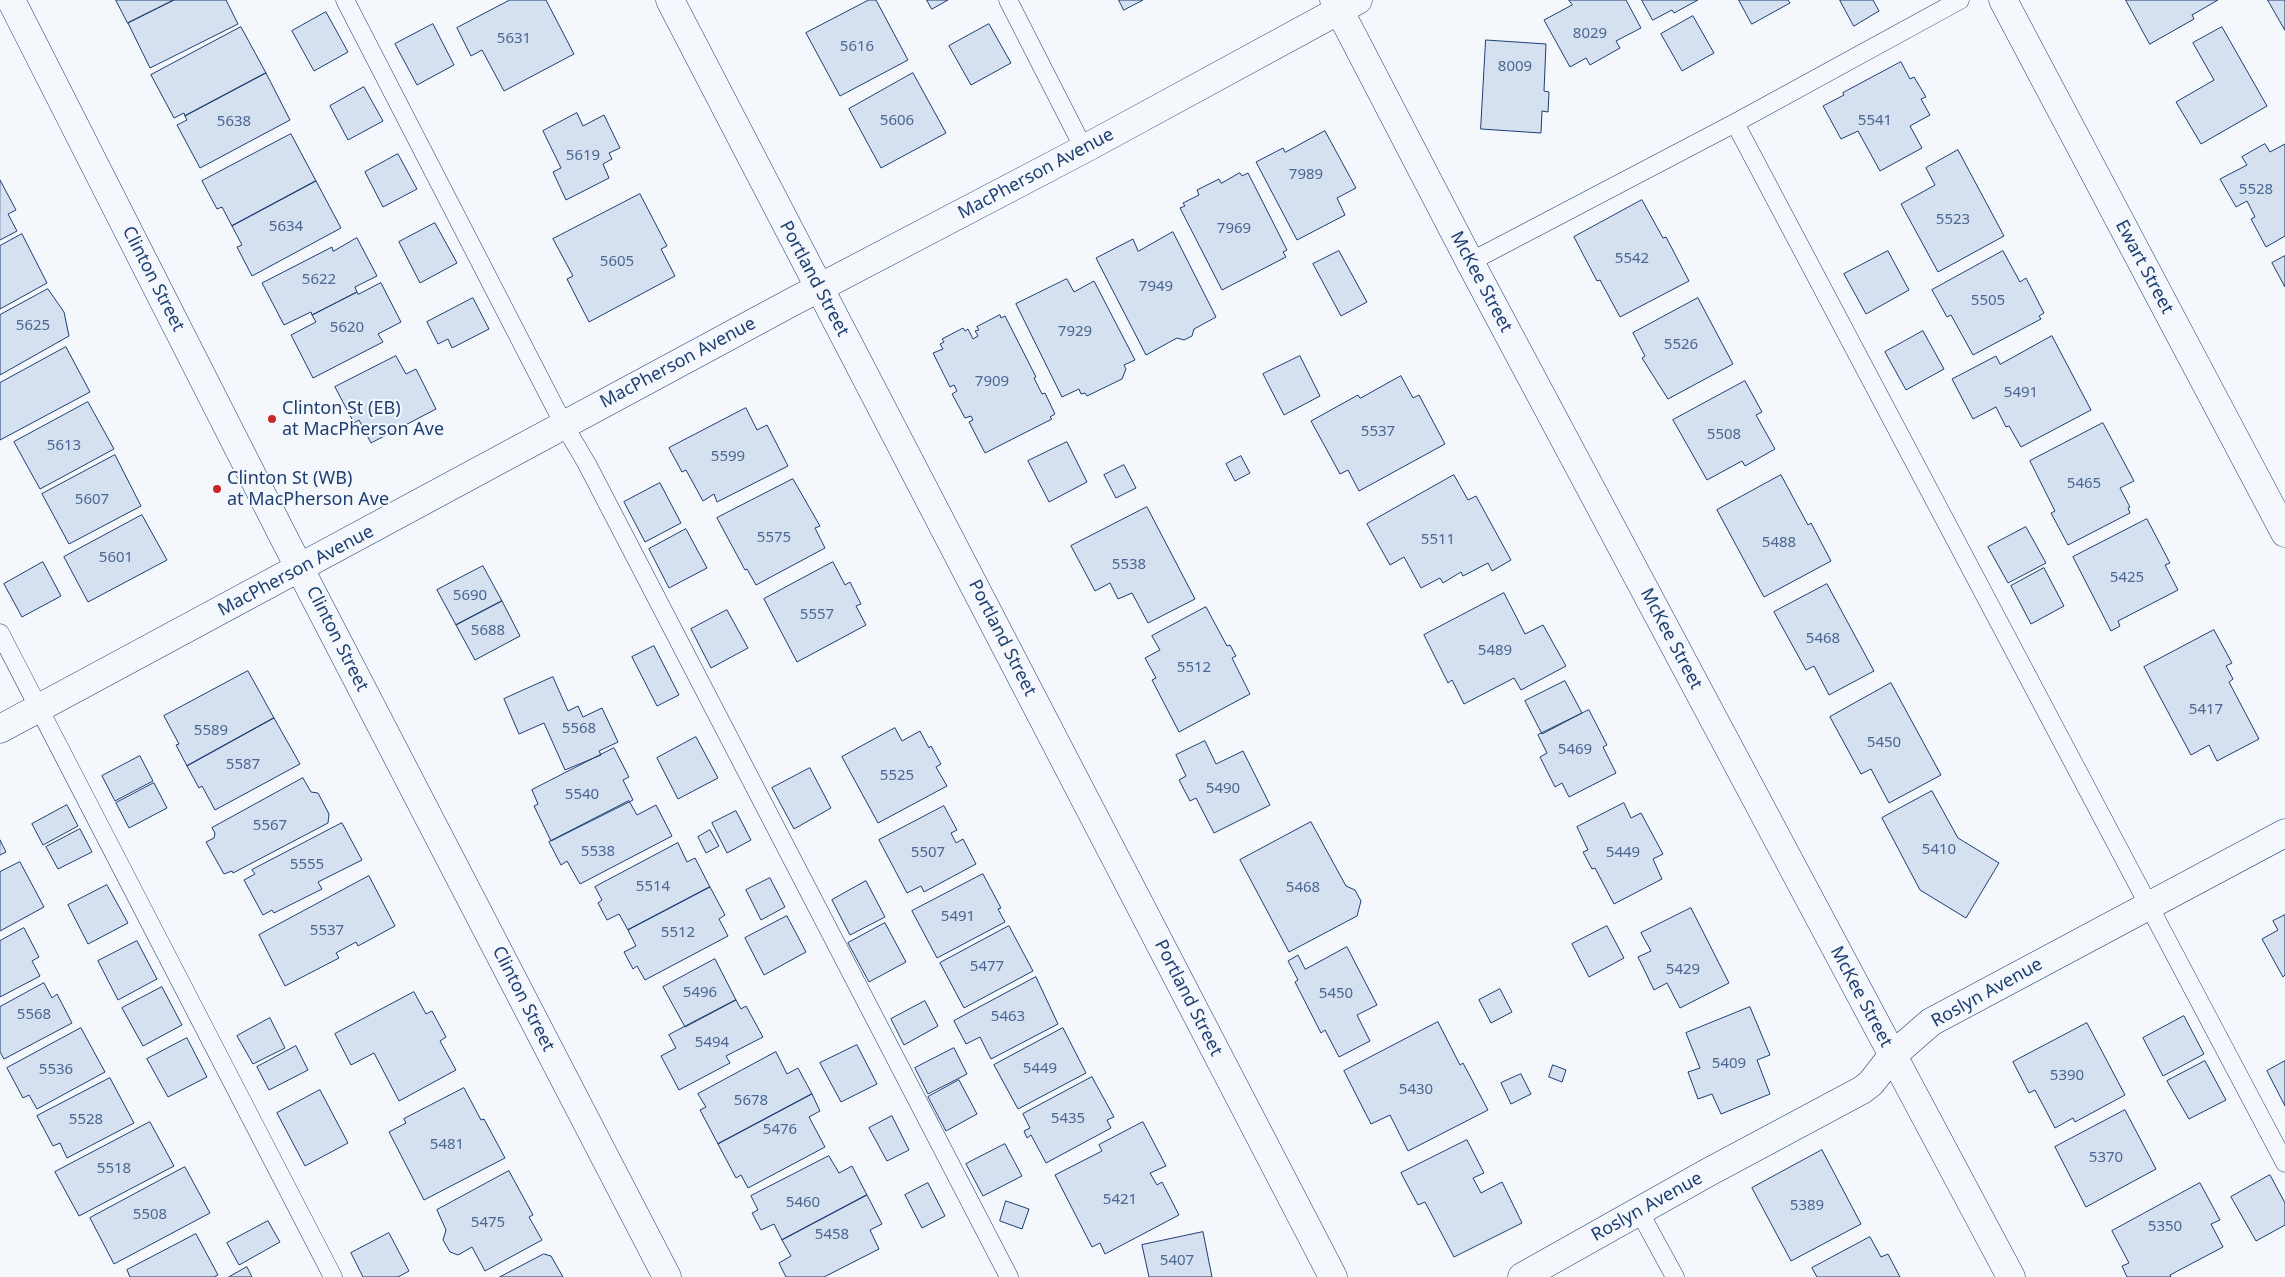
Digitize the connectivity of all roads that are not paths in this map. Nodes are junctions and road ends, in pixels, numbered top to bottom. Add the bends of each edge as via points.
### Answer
1 (11, 0) edge
2 (345, 0) edge
3 (670, 0) edge
4 (1008, 0) edge
5 (1960, 0) edge
6 (2004, 0) edge
7 (1344, 3) edge
8 (1735, 123) junction
9 (1084, 149) junction
10 (1470, 262) junction
11 (819, 287) junction
12 (564, 425) junction
13 (2285, 533) edge
14 (300, 568) junction
15 (0, 633) edge
16 (39, 708) junction
17 (0, 729) edge
18 (2285, 833) edge
19 (2148, 906) junction
20 (1892, 1056) junction
21 (2285, 1163) edge
22 (1639, 1211) junction
23 (334, 1277) edge
24 (667, 1277) edge
25 (1009, 1277) edge
26 (1333, 1277) edge
27 (1522, 1277) edge
28 (1674, 1277) edge
29 (2011, 1277) edge

1 - 14 street, Clinton Street
2 - 12 lane
3 - 11 street, Portland Street
4 - 9 lane
5 - 8 lane
6 - 13 street, Ewart Street
7 - 9 street, MacPherson Avenue
7 - 10 street, McKee Street
8 - 10 lane
8 - 19 lane
9 - 11 street, MacPherson Avenue
10 - 20 street, McKee Street
11 - 12 street, MacPherson Avenue
11 - 26 street, Portland Street
12 - 14 street, MacPherson Avenue
12 - 25 lane
14 - 16 street, MacPherson Avenue
14 - 24 street, Clinton Street
15 - 16 lane
16 - 17 street, MacPherson Avenue
16 - 23 lane
18 - 19 street, Roslyn Avenue
19 - 20 street, Roslyn Avenue via 1931,1022
19 - 21 lane
20 - 22 street, Roslyn Avenue via 1872,1083 1862,1090
20 - 29 street, McKee Street
22 - 27 street, Roslyn Avenue
22 - 28 lane

